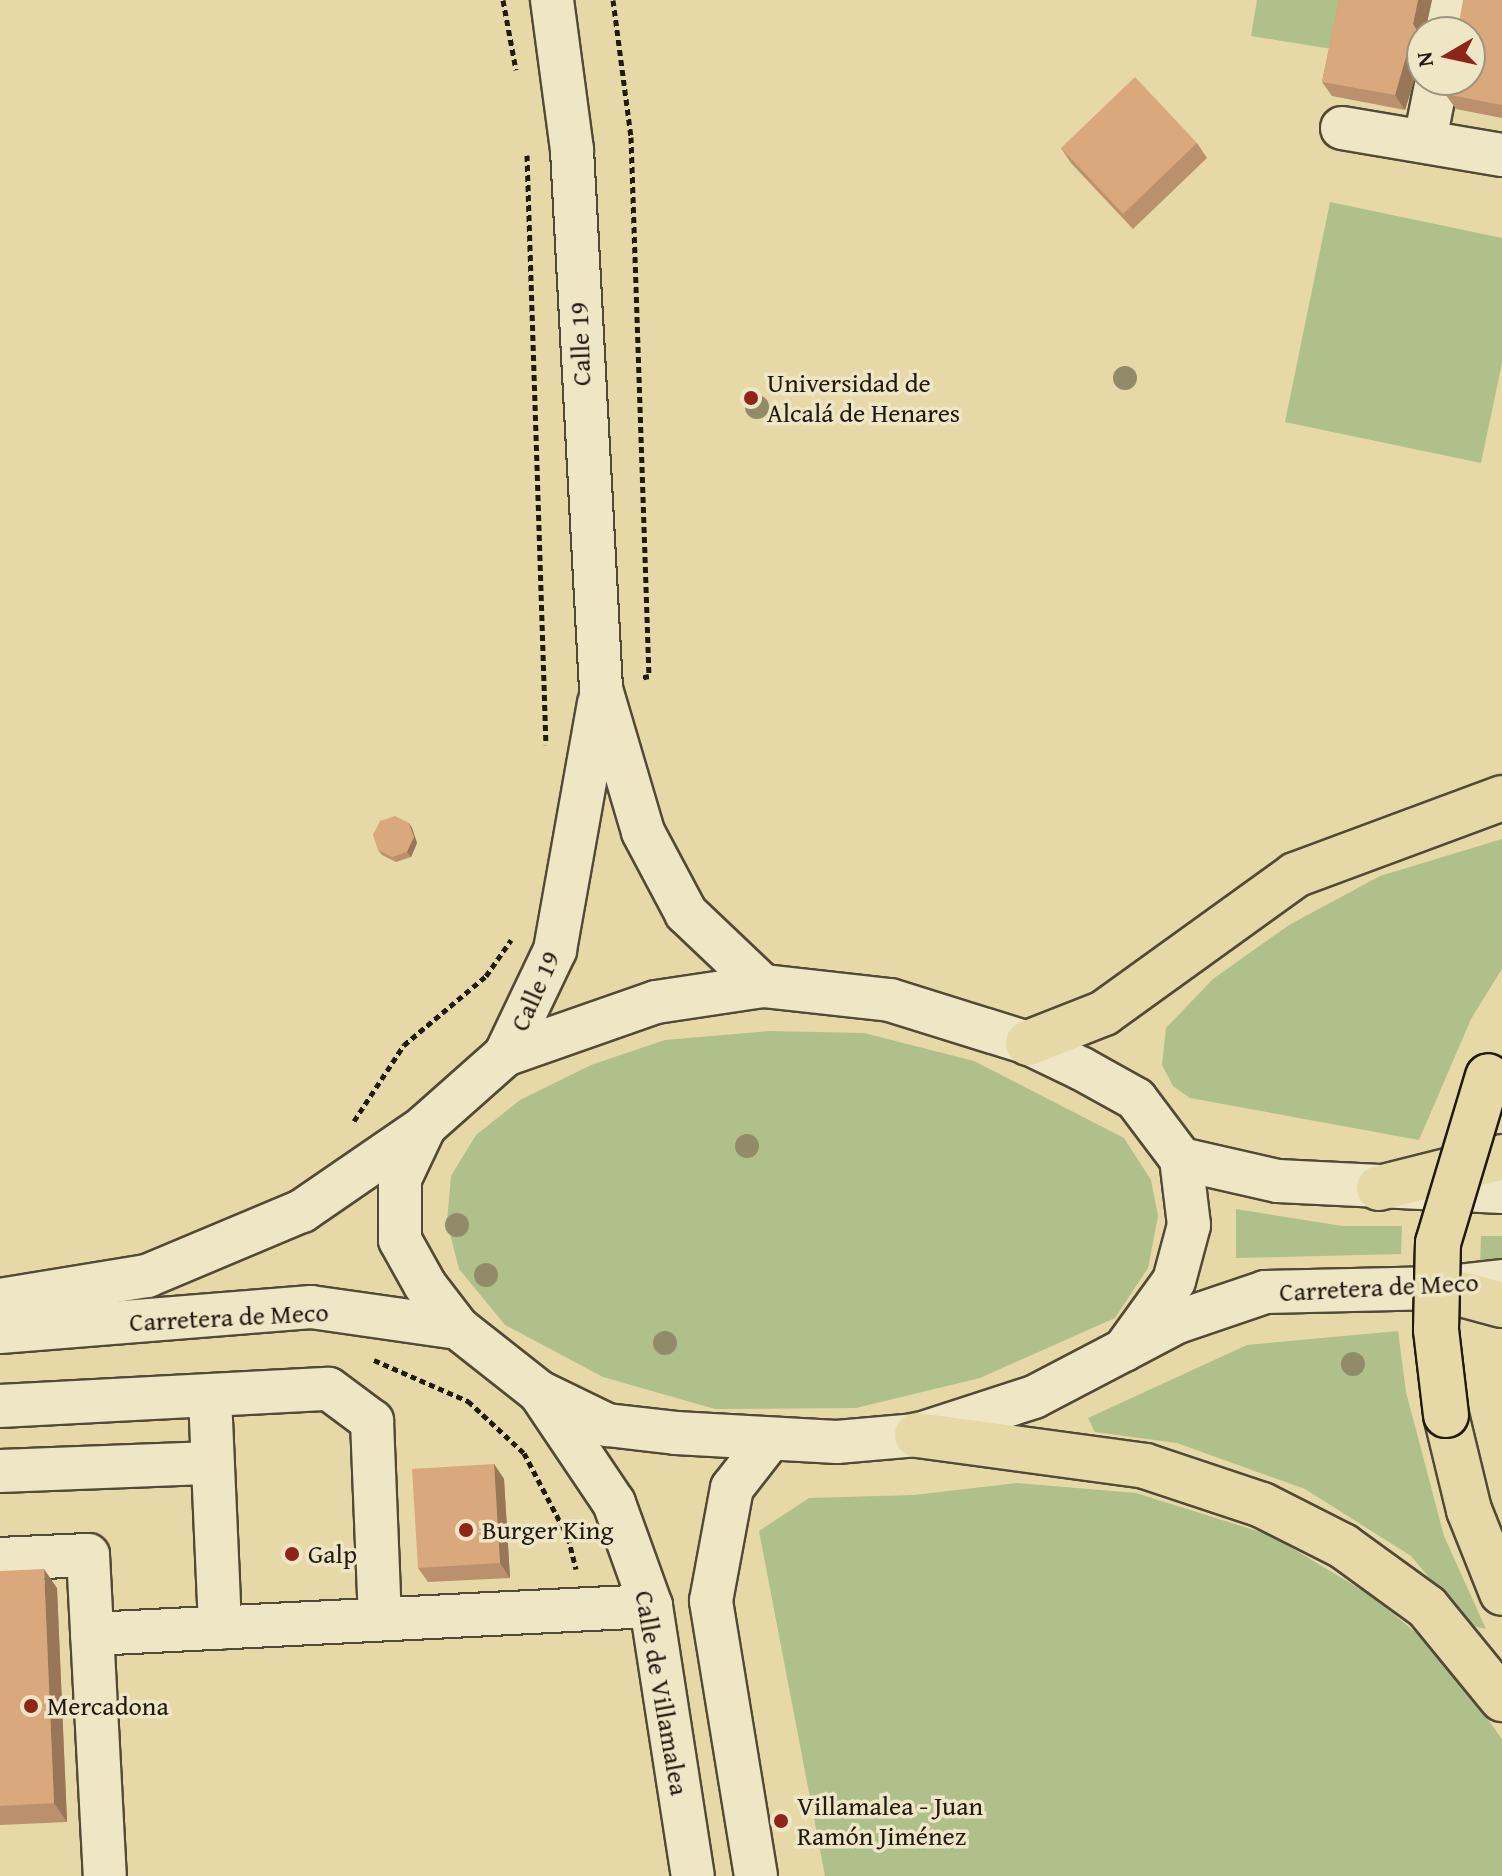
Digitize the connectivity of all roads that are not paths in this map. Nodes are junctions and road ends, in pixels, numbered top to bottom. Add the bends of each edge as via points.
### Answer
1 (552, 0) edge
2 (1434, 96) edge
3 (1342, 128) dead end
4 (1425, 140) junction
5 (1502, 155) edge
6 (601, 689) junction
7 (1502, 798) edge
8 (763, 986) junction
9 (1028, 1043) junction
10 (505, 1055) junction
11 (1495, 1063) edge
12 (425, 1126) junction
13 (1502, 1157) edge
14 (1181, 1159) junction
15 (1379, 1188) junction
16 (1502, 1192) edge
17 (1502, 1281) edge
18 (1439, 1288) junction
19 (1502, 1305) edge
20 (5, 1325) edge
21 (458, 1328) junction
22 (1124, 1350) junction
23 (539, 1392) junction
24 (210, 1397) junction
25 (0, 1406) edge
26 (917, 1435) junction
27 (770, 1439) junction
28 (212, 1463) junction
29 (0, 1471) edge
30 (0, 1559) edge
31 (1502, 1593) edge
32 (651, 1606) junction
33 (380, 1618) junction
34 (220, 1628) junction
35 (92, 1634) junction
36 (1502, 1699) edge
37 (105, 1876) edge
38 (693, 1876) edge
39 (756, 1876) edge

1 - 6 street, Calle 19 via 572,150
2 - 4 street
3 - 4 street
4 - 5 street
6 - 8 street, Calle 19 via 643,832 686,913
6 - 10 street, Calle 19 via 555,950
7 - 9 highway via 1295,875 1104,1013
8 - 9 street via 890,1000
8 - 10 street via 656,1002
9 - 14 street via 1136,1099
10 - 12 street, Carretera de Meco
11 - 31 highway, bridge via 1438,1243 1436,1330 1446,1415 1469,1510
12 - 20 street, Carretera de Meco via 302,1211 147,1276
12 - 21 street via 400,1179 400,1240
13 - 15 highway
14 - 15 street via 1278,1181
14 - 22 street via 1189,1225 1174,1281
15 - 16 street
17 - 18 street, Carretera de Meco
18 - 19 highway
18 - 22 street, Carretera de Meco via 1265,1292 1177,1322
20 - 21 street, Carretera de Meco via 311,1307
21 - 23 street
22 - 26 street, Carretera de Meco via 1034,1397
23 - 27 street, Carretera de Meco via 607,1425
23 - 32 street, Calle de Villamalea via 614,1503
24 - 25 street
24 - 28 street
24 - 33 street via 329,1389 372,1421
26 - 27 street, Carretera de Meco via 837,1442
26 - 36 highway via 1145,1466 1262,1505 1343,1546 1427,1607
27 - 39 street via 732,1488 711,1601
28 - 29 street
28 - 34 street
30 - 35 street via 88,1555
32 - 33 street
32 - 38 street, Calle de Villamalea
33 - 34 street
34 - 35 street
35 - 37 street

